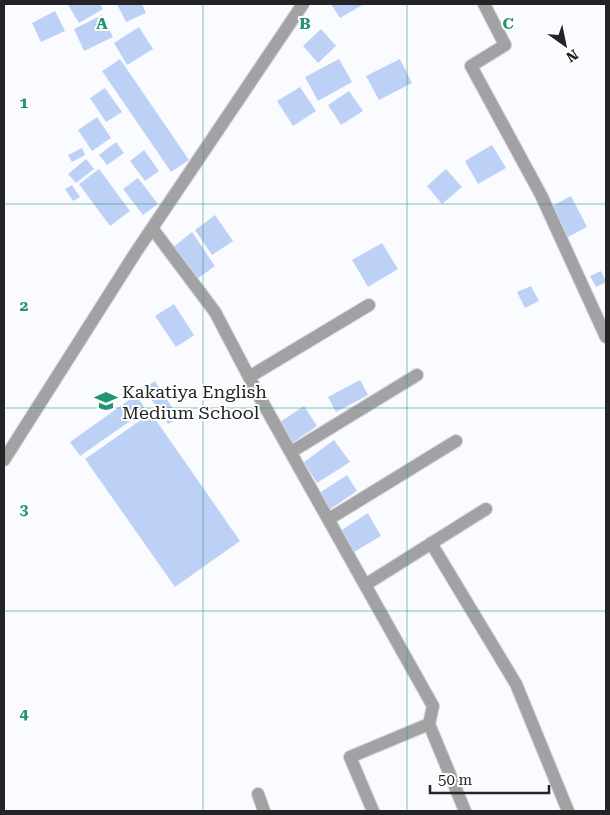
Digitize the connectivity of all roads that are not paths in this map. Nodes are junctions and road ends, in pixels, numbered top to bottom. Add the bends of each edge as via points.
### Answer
1 (303, 4) edge
2 (484, 4) edge
3 (152, 228) junction
4 (369, 305) dead end
5 (606, 337) edge
6 (417, 376) dead end
7 (249, 377) junction
8 (456, 441) dead end
9 (291, 452) junction
10 (4, 460) edge
11 (486, 509) dead end
12 (328, 519) junction
13 (431, 543) junction
14 (365, 585) junction
15 (429, 724) junction
16 (258, 794) dead end
17 (264, 811) edge
18 (374, 811) edge
19 (465, 811) edge
20 (568, 811) edge

1 - 3 street
2 - 5 street via 505,45 471,66 541,195
3 - 7 street via 215,312
3 - 10 street
4 - 7 street
6 - 9 street
7 - 9 street
8 - 12 street
9 - 12 street
11 - 13 street
12 - 14 street
13 - 14 street
13 - 20 street via 516,684
14 - 15 street via 433,706
15 - 18 street via 350,757
15 - 19 street
16 - 17 street

